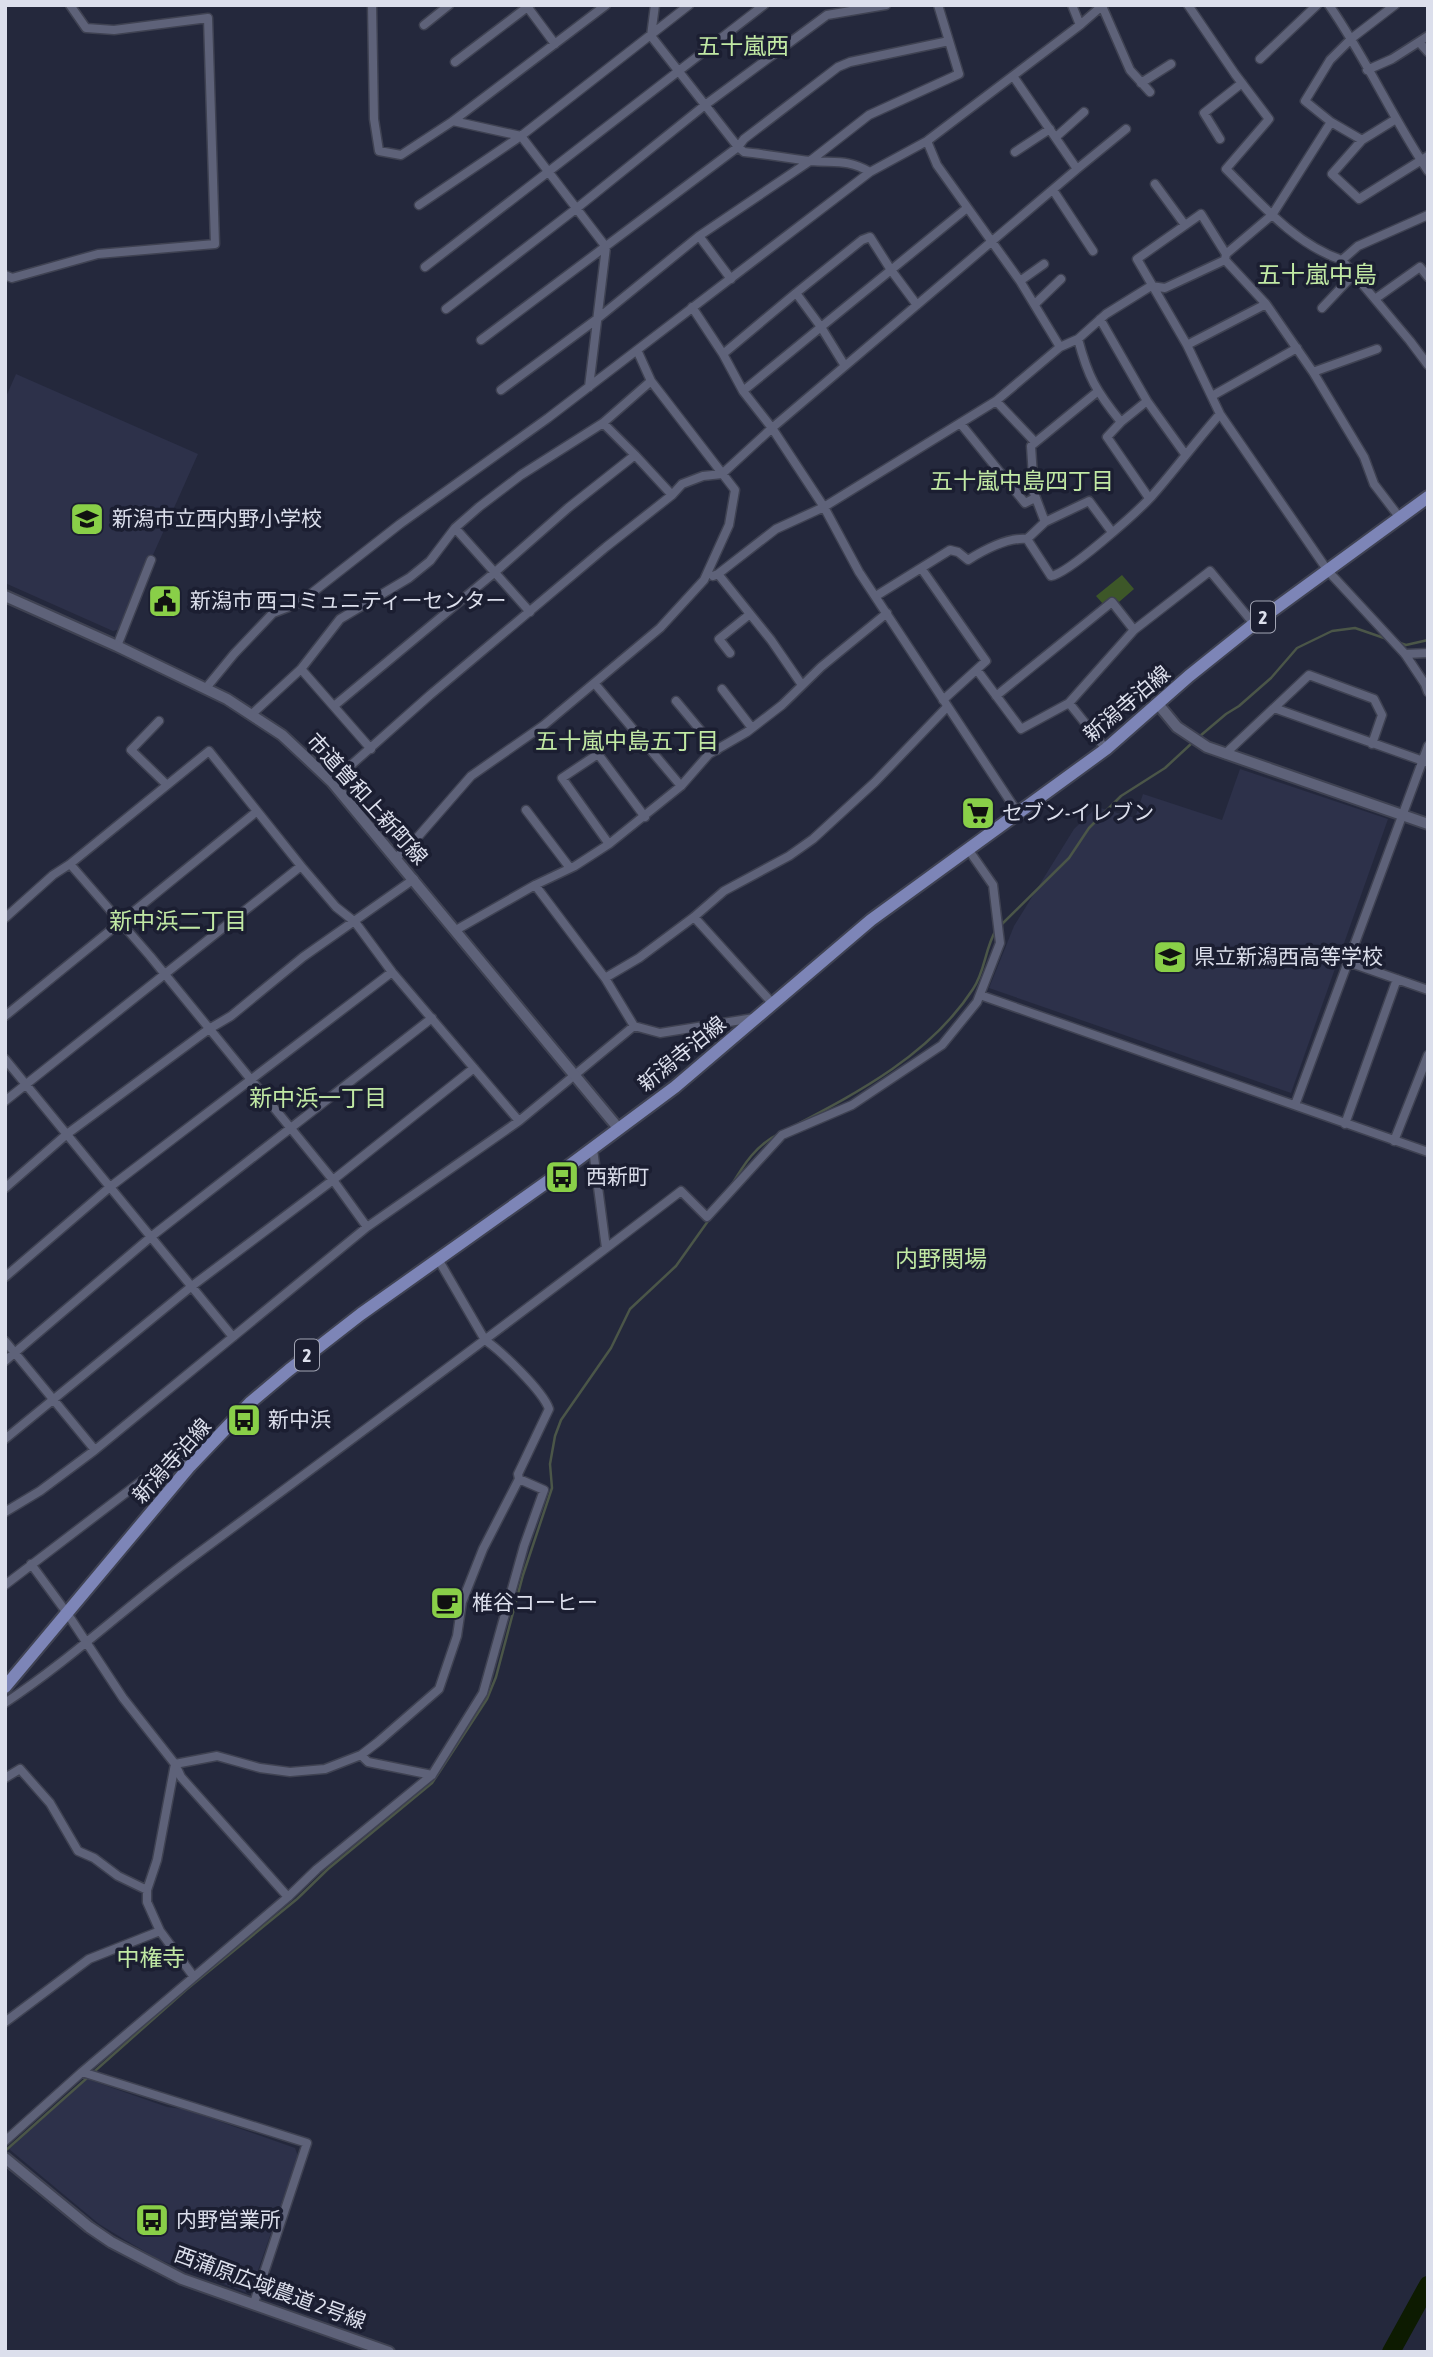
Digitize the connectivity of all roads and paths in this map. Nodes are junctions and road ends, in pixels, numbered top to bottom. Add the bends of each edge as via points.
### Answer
1 (70, 5) edge
2 (372, 5) edge
3 (449, 5) edge
4 (606, 5) edge
5 (655, 5) edge
6 (689, 5) edge
7 (764, 5) edge
8 (886, 5) edge
9 (938, 5) edge
10 (1072, 5) edge
11 (1188, 5) edge
12 (1317, 5) edge
13 (1329, 5) edge
14 (1395, 5) edge
15 (527, 6) edge
16 (1103, 6) edge
17 (424, 25) dead end
18 (1080, 25) junction
19 (651, 36) junction
20 (1428, 36) edge
21 (1352, 38) junction
22 (949, 41) junction
23 (1419, 42) junction
24 (555, 44) junction
25 (1428, 52) edge
26 (1259, 59) dead end
27 (455, 62) dead end
28 (1171, 64) dead end
29 (1367, 70) junction
30 (679, 72) junction
31 (1013, 76) junction
32 (1141, 83) junction
33 (1242, 83) junction
34 (1150, 92) dead end
35 (705, 105) junction
36 (1084, 112) dead end
37 (1396, 119) junction
38 (453, 121) junction
39 (1331, 122) junction
40 (1050, 129) junction
41 (1126, 130) dead end
42 (521, 136) junction
43 (1056, 138) junction
44 (1220, 139) dead end
45 (1362, 140) junction
46 (927, 141) junction
47 (738, 146) junction
48 (1015, 152) dead end
49 (1425, 159) edge
50 (810, 161) junction
51 (1077, 169) junction
52 (1428, 171) edge
53 (870, 172) junction
54 (550, 173) junction
55 (1156, 184) dead end
56 (1053, 190) junction
57 (419, 205) dead end
58 (578, 208) junction
59 (967, 208) junction
60 (1272, 215) junction
61 (1428, 215) edge
62 (1185, 225) junction
63 (699, 236) junction
64 (990, 242) junction
65 (606, 247) junction
66 (1093, 251) dead end
67 (1226, 257) junction
68 (1342, 260) junction
69 (1044, 264) dead end
70 (425, 267) dead end
71 (891, 270) junction
72 (1354, 274) junction
73 (5, 275) edge
74 (1428, 277) edge
75 (731, 279) junction
76 (1061, 279) dead end
77 (1020, 281) junction
78 (1151, 286) junction
79 (796, 293) junction
80 (1375, 299) junction
81 (1035, 304) junction
82 (1266, 304) junction
83 (917, 305) junction
84 (692, 307) junction
85 (1322, 308) dead end
86 (446, 309) dead end
87 (1100, 318) junction
88 (597, 319) junction
89 (821, 327) junction
90 (1078, 338) junction
91 (481, 340) dead end
92 (1187, 345) junction
93 (1060, 347) junction
94 (1297, 348) junction
95 (1377, 349) dead end
96 (637, 350) junction
97 (723, 354) junction
98 (1426, 360) edge
99 (845, 366) junction
100 (1313, 372) junction
101 (651, 381) junction
102 (589, 387) junction
103 (500, 390) dead end
104 (743, 391) junction
105 (1097, 392) junction
106 (1212, 396) junction
107 (996, 401) junction
108 (1147, 401) junction
109 (1220, 414) junction
110 (1121, 422) junction
111 (960, 423) junction
112 (603, 424) junction
113 (772, 428) junction
114 (1035, 442) junction
115 (1185, 454) junction
116 (635, 456) junction
117 (722, 474) junction
118 (672, 495) junction
119 (1428, 496) edge
120 (1035, 498) junction
121 (1149, 498) junction
122 (824, 507) junction
123 (1401, 518) junction
124 (1045, 522) junction
125 (455, 528) junction
126 (1112, 532) junction
127 (1027, 539) junction
128 (151, 561) dead end
129 (921, 568) junction
130 (1328, 571) junction
131 (494, 573) junction
132 (718, 573) junction
133 (704, 580) junction
134 (5, 596) edge
135 (876, 596) junction
136 (530, 612) junction
137 (887, 613) junction
138 (750, 614) junction
139 (1254, 624) junction
140 (1134, 630) junction
141 (117, 646) junction
142 (730, 653) dead end
143 (1428, 653) edge
144 (1405, 654) junction
145 (301, 669) junction
146 (977, 670) junction
147 (595, 684) junction
148 (802, 685) junction
149 (206, 688) junction
150 (722, 689) dead end
151 (1428, 692) edge
152 (996, 696) junction
153 (676, 701) dead end
154 (1069, 703) junction
155 (945, 704) junction
156 (1158, 705) junction
157 (334, 706) junction
158 (1274, 708) junction
159 (252, 714) junction
160 (159, 721) dead end
161 (752, 728) junction
162 (1372, 744) junction
163 (1428, 746) edge
164 (371, 749) junction
165 (1106, 749) junction
166 (717, 750) junction
167 (1225, 754) junction
168 (1426, 761) edge
169 (332, 782) junction
170 (167, 785) junction
171 (681, 786) junction
172 (526, 810) dead end
173 (256, 812) junction
174 (1018, 813) junction
175 (1403, 815) junction
176 (645, 817) junction
177 (1428, 824) edge
178 (609, 844) junction
179 (968, 849) junction
180 (396, 858) junction
181 (70, 864) junction
182 (301, 866) junction
183 (570, 869) junction
184 (414, 879) junction
185 (535, 885) junction
186 (694, 917) junction
187 (5, 918) edge
188 (120, 922) junction
189 (355, 922) junction
190 (456, 930) junction
191 (1348, 962) junction
192 (392, 972) junction
193 (164, 975) junction
194 (605, 978) junction
195 (1397, 979) junction
196 (1428, 990) edge
197 (980, 995) junction
198 (773, 1004) junction
199 (5, 1016) edge
200 (432, 1018) junction
201 (756, 1018) junction
202 (634, 1026) junction
203 (209, 1030) junction
204 (1428, 1055) edge
205 (5, 1059) edge
206 (474, 1068) junction
207 (573, 1074) junction
208 (250, 1080) junction
209 (26, 1084) junction
210 (5, 1101) edge
211 (1295, 1105) junction
212 (519, 1121) junction
213 (1345, 1124) junction
214 (290, 1129) junction
215 (619, 1129) junction
216 (66, 1134) junction
217 (1394, 1141) junction
218 (593, 1149) junction
219 (1428, 1152) edge
220 (333, 1180) junction
221 (110, 1187) junction
222 (5, 1188) edge
223 (367, 1227) junction
224 (152, 1236) junction
225 (606, 1248) junction
226 (438, 1259) junction
227 (5, 1277) edge
228 (192, 1286) junction
229 (233, 1337) junction
230 (485, 1340) junction
231 (5, 1341) edge
232 (15, 1352) junction
233 (5, 1361) edge
234 (53, 1399) junction
235 (5, 1439) edge
236 (94, 1450) junction
237 (190, 1466) junction
238 (519, 1479) junction
239 (5, 1512) edge
240 (31, 1564) junction
241 (5, 1585) edge
242 (67, 1613) junction
243 (86, 1642) junction
244 (5, 1687) edge
245 (5, 1703) edge
246 (361, 1755) junction
247 (175, 1764) junction
248 (432, 1775) junction
249 (5, 1779) edge
250 (147, 1890) junction
251 (288, 1898) junction
252 (160, 1931) junction
253 (194, 1977) junction
254 (5, 2022) edge
255 (82, 2072) junction
256 (5, 2141) edge
257 (5, 2158) edge
258 (254, 2303) junction
259 (388, 2352) edge

1 - 73 street via 86,28 114,30 208,18 215,244 98,254 12,278
2 - 38 street via 379,151 401,155
3 - 17 street
4 - 24 street
5 - 19 street
6 - 19 street
7 - 30 street
8 - 35 street via 827,15
9 - 22 street
10 - 18 street
11 - 33 street
12 - 26 street
13 - 21 street
14 - 21 street
15 - 24 street
15 - 27 street
16 - 18 street
16 - 32 street via 1130,70
18 - 31 street
19 - 30 street
19 - 42 street
20 - 23 street
21 - 29 street
21 - 39 street via 1330,60 1305,101
22 - 47 street via 838,67
22 - 50 street via 959,74 869,115
23 - 25 street
23 - 29 street
24 - 38 street
28 - 32 street
29 - 37 street
30 - 35 street
30 - 54 street
31 - 40 street
31 - 46 street
32 - 34 street
33 - 44 street via 1204,113
33 - 60 street via 1269,118 1226,169
35 - 47 street
35 - 58 street
36 - 43 street
37 - 45 street
37 - 49 street
38 - 42 street
39 - 45 street
39 - 60 street
40 - 43 street
40 - 48 street
41 - 51 street
42 - 54 street
42 - 57 street
43 - 51 street
45 - 49 street via 1332,174 1360,199
46 - 53 street
46 - 59 street via 937,165
47 - 50 street via 744,152
47 - 65 street
49 - 52 street
50 - 53 street via 846,162
50 - 63 street
51 - 56 street
53 - 75 street
54 - 58 street
54 - 70 street
55 - 62 street
56 - 64 street
56 - 66 street
58 - 65 street
58 - 86 street
59 - 64 street
59 - 71 street
60 - 67 street
60 - 68 street via 1325,255
61 - 68 street via 1357,246
62 - 67 street via 1201,215
62 - 78 street via 1137,258
63 - 75 street
63 - 88 street
64 - 77 street
64 - 83 street
65 - 88 street
65 - 91 street
67 - 78 street via 1165,288
67 - 82 street
68 - 72 street
69 - 77 street
71 - 79 street via 870,237
71 - 83 street
71 - 89 street
72 - 80 street
72 - 85 street
74 - 80 street via 1420,267
75 - 84 street
76 - 81 street
77 - 81 street
78 - 87 street
78 - 92 street
79 - 89 street
79 - 97 street
80 - 98 street
81 - 93 street
82 - 92 street
82 - 94 street
83 - 99 street
84 - 96 street
84 - 97 street
87 - 90 street
87 - 108 street
88 - 102 street
88 - 103 street
89 - 99 street
89 - 104 street
90 - 93 street
90 - 105 street
92 - 106 street
93 - 107 street
94 - 100 street
94 - 106 street
95 - 100 street
96 - 101 street
96 - 102 street
97 - 104 street
99 - 113 street
100 - 123 street via 1364,457 1374,484
101 - 112 street
101 - 117 street
102 - 149 street via 299,603 273,613
104 - 113 street
105 - 110 street
105 - 114 street
106 - 109 street
107 - 111 street
107 - 114 street
108 - 110 street
108 - 115 street
109 - 115 street
109 - 130 street
110 - 121 street via 1107,437
111 - 120 street via 1025,503
111 - 122 street
112 - 116 street
112 - 125 street via 521,475
113 - 117 street
113 - 122 street
114 - 120 street via 1031,446
115 - 121 street
116 - 118 street
116 - 131 street
117 - 118 street via 682,484
117 - 133 street via 734,490 729,525
118 - 136 street
119 - 123 main road, 新潟寺泊線 / 2
120 - 124 street
121 - 126 street
122 - 132 street via 776,529
122 - 135 street
123 - 130 main road, 新潟寺泊線 / 2
124 - 126 street via 1089,502
124 - 127 street
125 - 131 street
125 - 145 street via 430,561 409,579 340,619
126 - 127 street via 1051,576
127 - 129 street via 1005,542 968,560 950,550
128 - 141 street
129 - 135 street
129 - 146 street via 986,661
130 - 139 main road, 新潟寺泊線 / 2
130 - 144 street
131 - 136 street
131 - 157 street
132 - 133 street
132 - 138 street
133 - 147 street via 660,628
134 - 141 street, 市道曽和上新町線
135 - 137 street
136 - 164 street
137 - 148 street
137 - 155 street
138 - 142 street via 719,639
138 - 148 street
139 - 140 street via 1210,571
139 - 156 main road, 新潟寺泊線 / 2
140 - 152 street via 1112,603
140 - 154 street
141 - 149 street, 市道曽和上新町線
143 - 144 street
144 - 151 street
145 - 157 street
145 - 159 street
146 - 152 street
146 - 155 street
147 - 171 street
147 - 180 street via 471,776
148 - 161 street
149 - 159 street, 市道曽和上新町線
150 - 161 street
152 - 154 street via 1021,729
153 - 166 street
154 - 165 street
155 - 174 street
155 - 186 street via 875,782 813,838 724,891
156 - 165 main road, 新潟寺泊線 / 2
156 - 167 street via 1189,737
157 - 164 street
158 - 162 street
158 - 162 street via 1309,675 1374,699 1382,715
158 - 167 street
159 - 169 street, 市道曽和上新町線
160 - 170 street via 131,750
161 - 166 street
162 - 168 street
163 - 168 street
164 - 169 street
165 - 174 main road, 新潟寺泊線 / 2
166 - 171 street
167 - 175 street
168 - 175 street
169 - 180 street, 市道曽和上新町線
170 - 173 street via 209,751
170 - 181 street
171 - 176 street
172 - 183 street
173 - 182 street
173 - 188 street
174 - 179 main road, 新潟寺泊線 / 2
175 - 177 street
175 - 191 street
176 - 178 street
176 - 178 street via 598,754 562,778
178 - 183 street
179 - 197 street via 993,885 1000,943
179 - 198 main road, 新潟寺泊線 / 2 via 871,920
180 - 184 street, 市道曽和上新町線
181 - 187 street
181 - 188 street
182 - 189 street via 336,908
182 - 193 street
183 - 185 street
184 - 189 street
184 - 190 street, 市道曽和上新町線
185 - 190 street
185 - 194 street
186 - 194 street
186 - 198 street
188 - 193 street
188 - 199 street
189 - 192 street
189 - 203 street
190 - 207 street, 市道曽和上新町線
191 - 195 street
191 - 211 street
192 - 200 street
192 - 208 street
193 - 203 street
193 - 209 street
194 - 202 street
195 - 196 street
195 - 213 street
197 - 211 street
197 - 225 street via 942,1045 852,1105 782,1135 707,1217 681,1191
198 - 201 main road, 新潟寺泊線 / 2
200 - 206 street
200 - 214 street
201 - 202 street via 660,1032
201 - 215 main road, 新潟寺泊線 / 2
202 - 207 street
203 - 208 street
203 - 216 street
204 - 217 street
205 - 209 street
206 - 212 street
206 - 220 street
207 - 212 street
207 - 215 street, 市道曽和上新町線
208 - 214 street
208 - 221 street
209 - 210 street
209 - 216 street
211 - 213 street
212 - 223 street
213 - 217 street
214 - 220 street
214 - 224 street
215 - 218 main road, 新潟寺泊線 / 2
216 - 221 street
216 - 222 street
217 - 219 street
218 - 225 street
218 - 226 main road, 新潟寺泊線 / 2
220 - 223 street
220 - 228 street
221 - 224 street
221 - 227 street
223 - 229 street
224 - 228 street
224 - 232 street
225 - 230 street
226 - 230 street
226 - 237 main road, 新潟寺泊線 / 2 via 289,1370
228 - 229 street
228 - 234 street
229 - 236 street
230 - 238 street via 526,1378 549,1409
230 - 243 street
231 - 232 street
232 - 233 street
232 - 234 street
234 - 235 street
234 - 236 street
236 - 239 street
237 - 240 street via 178,1458 165,1463
237 - 242 main road, 新潟寺泊線 / 2
238 - 246 street via 462,1602 457,1636 439,1689
238 - 248 street via 544,1490 541,1502 483,1693
240 - 241 street
240 - 242 street
242 - 243 street
242 - 244 main road, 新潟寺泊線 / 2
243 - 245 street
243 - 247 street
246 - 247 street via 326,1769 290,1772 216,1756
246 - 248 street via 368,1762
247 - 250 street
247 - 251 street via 181,1777
248 - 251 street
249 - 250 street via 20,1769 50,1803 78,1851
250 - 252 street via 147,1902
251 - 253 street
252 - 253 street
252 - 254 street via 89,1959
253 - 255 street
255 - 256 street
255 - 258 street via 307,2143
257 - 258 street, 西蒲原広域農道 2号線 via 111,2242 182,2279
258 - 259 street, 西蒲原広域農道 2号線

